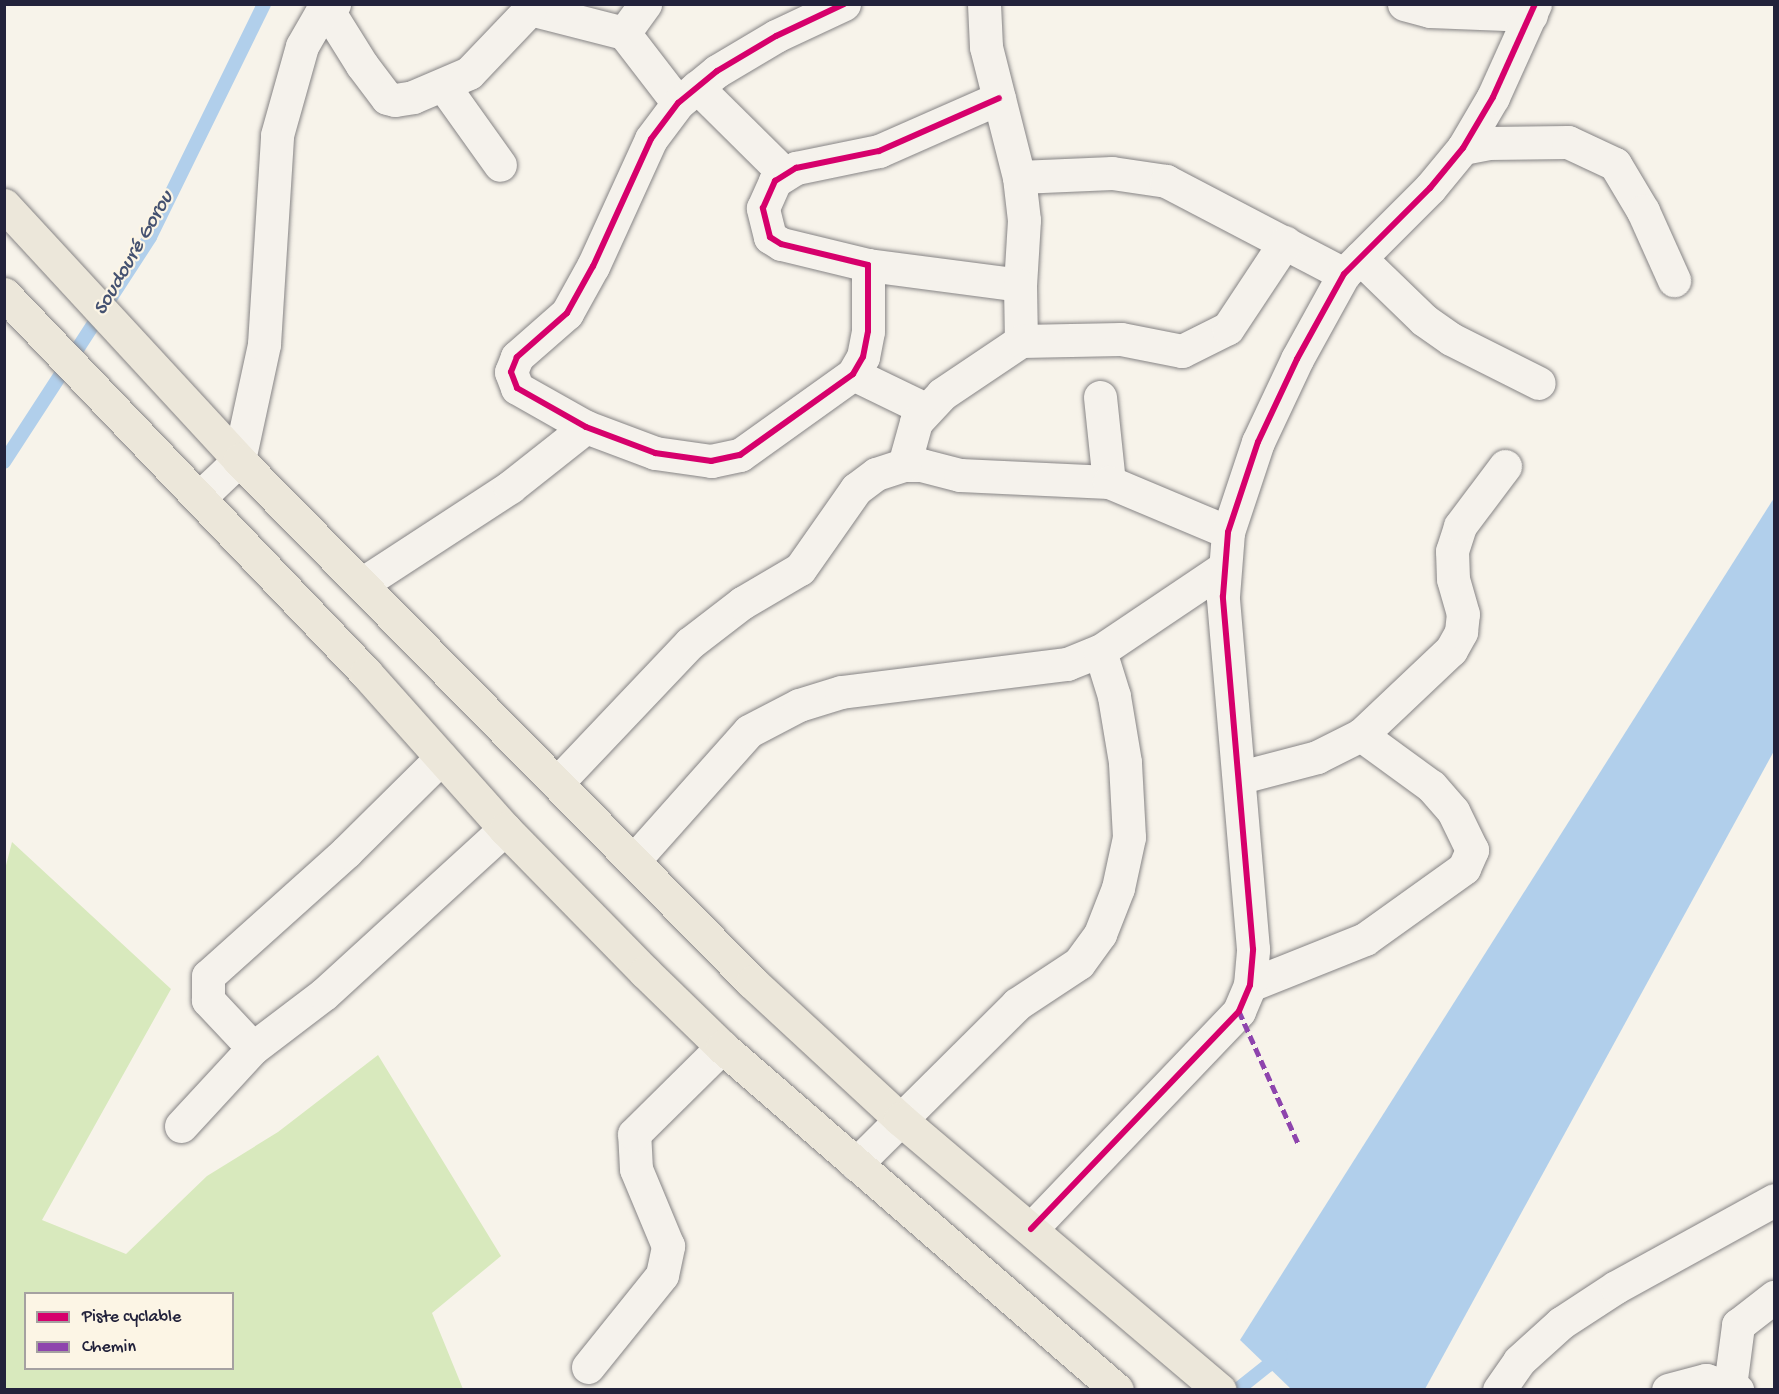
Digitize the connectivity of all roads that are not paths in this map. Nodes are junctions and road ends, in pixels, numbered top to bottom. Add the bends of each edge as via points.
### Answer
1 (645, 4) edge
2 (844, 4) edge
3 (984, 4) edge
4 (1404, 4) edge
5 (331, 7) edge
6 (529, 7) edge
7 (1533, 10) edge
8 (624, 33) junction
9 (443, 85) junction
10 (687, 95) junction
11 (999, 98) junction
12 (1463, 148) junction
13 (500, 165) dead end
14 (784, 173) junction
15 (1019, 177) junction
16 (4, 205) edge
17 (1284, 242) junction
18 (868, 265) junction
19 (1352, 266) junction
20 (1674, 280) dead end
21 (1020, 285) junction
22 (4, 294) edge
23 (1021, 341) junction
24 (853, 374) junction
25 (1539, 383) dead end
26 (1100, 397) dead end
27 (925, 409) junction
28 (586, 427) junction
29 (239, 460) junction
30 (904, 465) junction
31 (1505, 466) dead end
32 (1109, 482) junction
33 (199, 498) junction
34 (1228, 532) junction
35 (1222, 568) junction
36 (363, 583) junction
37 (1100, 651) junction
38 (1361, 735) junction
39 (441, 758) junction
40 (1241, 777) junction
41 (557, 783) junction
42 (505, 830) junction
43 (635, 858) junction
44 (1250, 985) junction
45 (722, 1047) junction
46 (253, 1048) junction
47 (900, 1119) junction
48 (182, 1126) dead end
49 (856, 1164) junction
50 (1774, 1200) edge
51 (1031, 1229) junction
52 (1774, 1297) edge
53 (588, 1367) dead end
54 (1211, 1381) edge
55 (1733, 1388) edge
56 (1116, 1389) edge
57 (1499, 1389) edge
58 (1668, 1389) edge

1 - 8 street
2 - 10 street via 776,36
3 - 11 street via 986,47
4 - 7 street via 1430,11
5 - 9 street via 387,98 404,100
5 - 29 street via 302,46 277,135 264,344
6 - 8 street
6 - 9 street via 469,73
7 - 12 street
8 - 10 street
9 - 13 street
10 - 14 street
10 - 28 street via 651,139 567,313 518,357 512,372 518,388
11 - 14 street via 879,151
11 - 15 street
12 - 19 street
12 - 20 street via 1488,143 1568,142 1615,164 1643,211
14 - 18 street via 767,194 763,208 770,237 781,244
15 - 17 street via 1112,173 1166,182
15 - 21 street via 1024,220
16 - 29 main road
17 - 19 street
17 - 23 street via 1228,328 1182,351 1121,339
18 - 21 street
18 - 24 street via 868,332 863,357
19 - 25 street via 1451,339
19 - 34 street via 1297,359 1258,442
21 - 23 street
22 - 33 main road
23 - 27 street
24 - 27 street
24 - 28 street via 740,455 711,461 655,453
26 - 32 street
27 - 30 street via 916,422
28 - 36 street via 510,487
29 - 33 street
29 - 36 main road
30 - 32 street via 960,475
30 - 41 street via 876,474 856,489 791,578 742,603 690,643
31 - 38 street via 1460,526 1452,551 1453,579 1463,614 1461,632 1451,650
32 - 34 street
33 - 39 main road
34 - 35 street
35 - 37 street
35 - 40 street
36 - 41 main road
37 - 43 street via 1067,664 841,692 799,705 749,731
37 - 47 street via 1114,696 1125,762 1129,837 1118,888 1100,934 1080,963 1017,1004
38 - 40 street via 1317,757
38 - 44 street via 1431,786 1453,811 1472,850 1464,868 1365,939
39 - 42 main road
39 - 46 street via 346,852 208,976 208,1000
40 - 44 street via 1253,949
41 - 43 main road
42 - 45 main road
42 - 46 street via 324,994
43 - 47 main road via 752,982
44 - 51 street via 1239,1011
45 - 49 main road
45 - 53 street via 634,1134 636,1169 668,1246 662,1275
46 - 48 street
47 - 49 street
47 - 51 main road
49 - 56 main road
50 - 57 street via 1616,1287 1561,1323 1519,1361
51 - 54 main road
52 - 55 street via 1738,1325
55 - 58 street via 1706,1380

